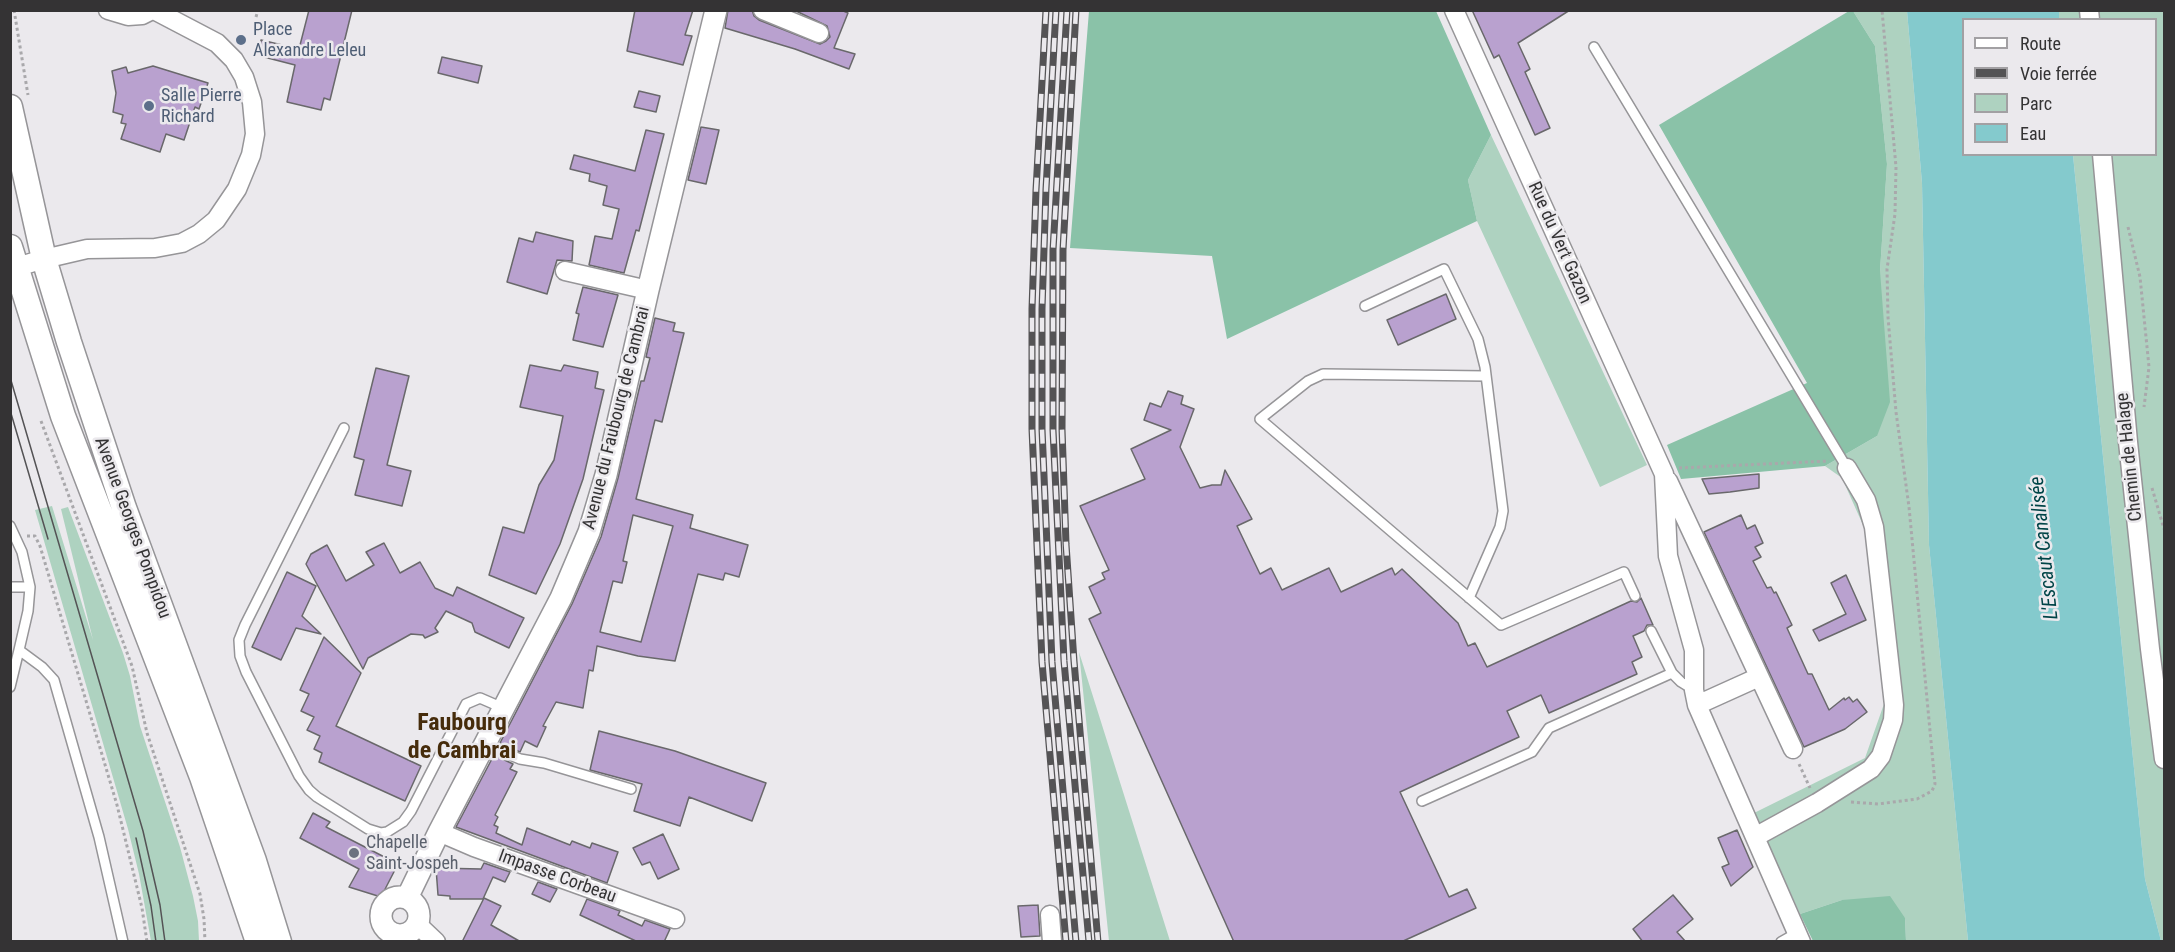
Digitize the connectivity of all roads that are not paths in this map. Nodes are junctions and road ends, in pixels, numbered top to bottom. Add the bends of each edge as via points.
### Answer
1 (108, 10) edge
2 (153, 10) edge
3 (716, 10) edge
4 (763, 10) edge
5 (1454, 10) edge
6 (819, 33) dead end
7 (1594, 47) dead end
8 (10, 107) edge
9 (2102, 156) edge
10 (44, 259) junction
11 (12, 261) edge
12 (565, 271) dead end
13 (648, 290) junction
14 (1365, 306) dead end
15 (1486, 376) junction
16 (344, 428) dead end
17 (1847, 468) joint
18 (1662, 469) junction
19 (10, 526) edge
20 (14, 536) edge
21 (10, 587) edge
22 (30, 587) junction
23 (1635, 596) dead end
24 (1469, 598) junction
25 (1651, 631) dead end
26 (19, 650) junction
27 (1672, 673) junction
28 (1759, 678) junction
29 (10, 687) edge
30 (1696, 697) junction
31 (503, 708) junction
32 (484, 744) junction
33 (1793, 749) road end
34 (2164, 759) edge
35 (631, 789) dead end
36 (1422, 801) dead end
37 (439, 832) junction
38 (1755, 837) junction
39 (407, 898) junction
40 (1050, 915) dead end
41 (675, 919) dead end
42 (417, 924) junction
43 (387, 937) edge
44 (1793, 939) edge
45 (123, 942) edge
46 (258, 942) edge
47 (279, 942) edge
48 (436, 942) edge
49 (1052, 942) edge

1 - 2 street via 129,16
2 - 10 street via 217,43 244,77 252,102 255,134 243,177 216,220 190,239 172,246 87,249
3 - 13 street, Avenue du Faubourg de Cambrai
4 - 6 street
5 - 18 street, Rue du Vert Gazon
7 - 17 lane
8 - 10 main road, Avenue Georges Pompidou
9 - 34 street, Chemin de Halage via 2128,442
10 - 11 street
10 - 47 main road, Avenue Georges Pompidou via 112,474 254,861
11 - 46 main road, Avenue Georges Pompidou via 63,416 202,777
12 - 13 street
13 - 31 street, Avenue du Faubourg de Cambrai via 606,476 589,532 564,592
14 - 15 lane via 1444,269 1478,339
15 - 24 lane via 1503,511 1500,527
15 - 24 lane via 1323,374 1308,381 1260,419
16 - 31 lane via 239,640 246,672 298,776 317,797 368,829 387,832 411,812 466,704 480,698
17 - 38 street via 1866,500 1874,527 1894,712 1888,737 1877,763 1863,774
18 - 28 street, Rue du Vert Gazon
18 - 30 street, Rue du Vert Gazon via 1668,556 1694,650
19 - 20 lane
20 - 22 lane
21 - 22 lane
22 - 26 lane
23 - 24 lane via 1624,572 1501,625
25 - 27 lane
26 - 29 lane
26 - 45 lane via 54,680 99,837
27 - 30 lane
27 - 36 lane via 1549,729 1532,752
28 - 30 street
28 - 33 street, Rue du Vert Gazon
30 - 38 street
31 - 32 street, Avenue du Faubourg de Cambrai
32 - 35 lane via 520,759
32 - 37 street, Avenue du Faubourg de Cambrai
37 - 39 street, Avenue du Faubourg de Cambrai
37 - 41 street, Impasse Corbeau
38 - 44 street
39 - 42 street via 417,908
39 - 43 street via 393,898 383,907 381,921
40 - 49 street
42 - 43 street via 411,931
42 - 48 street

